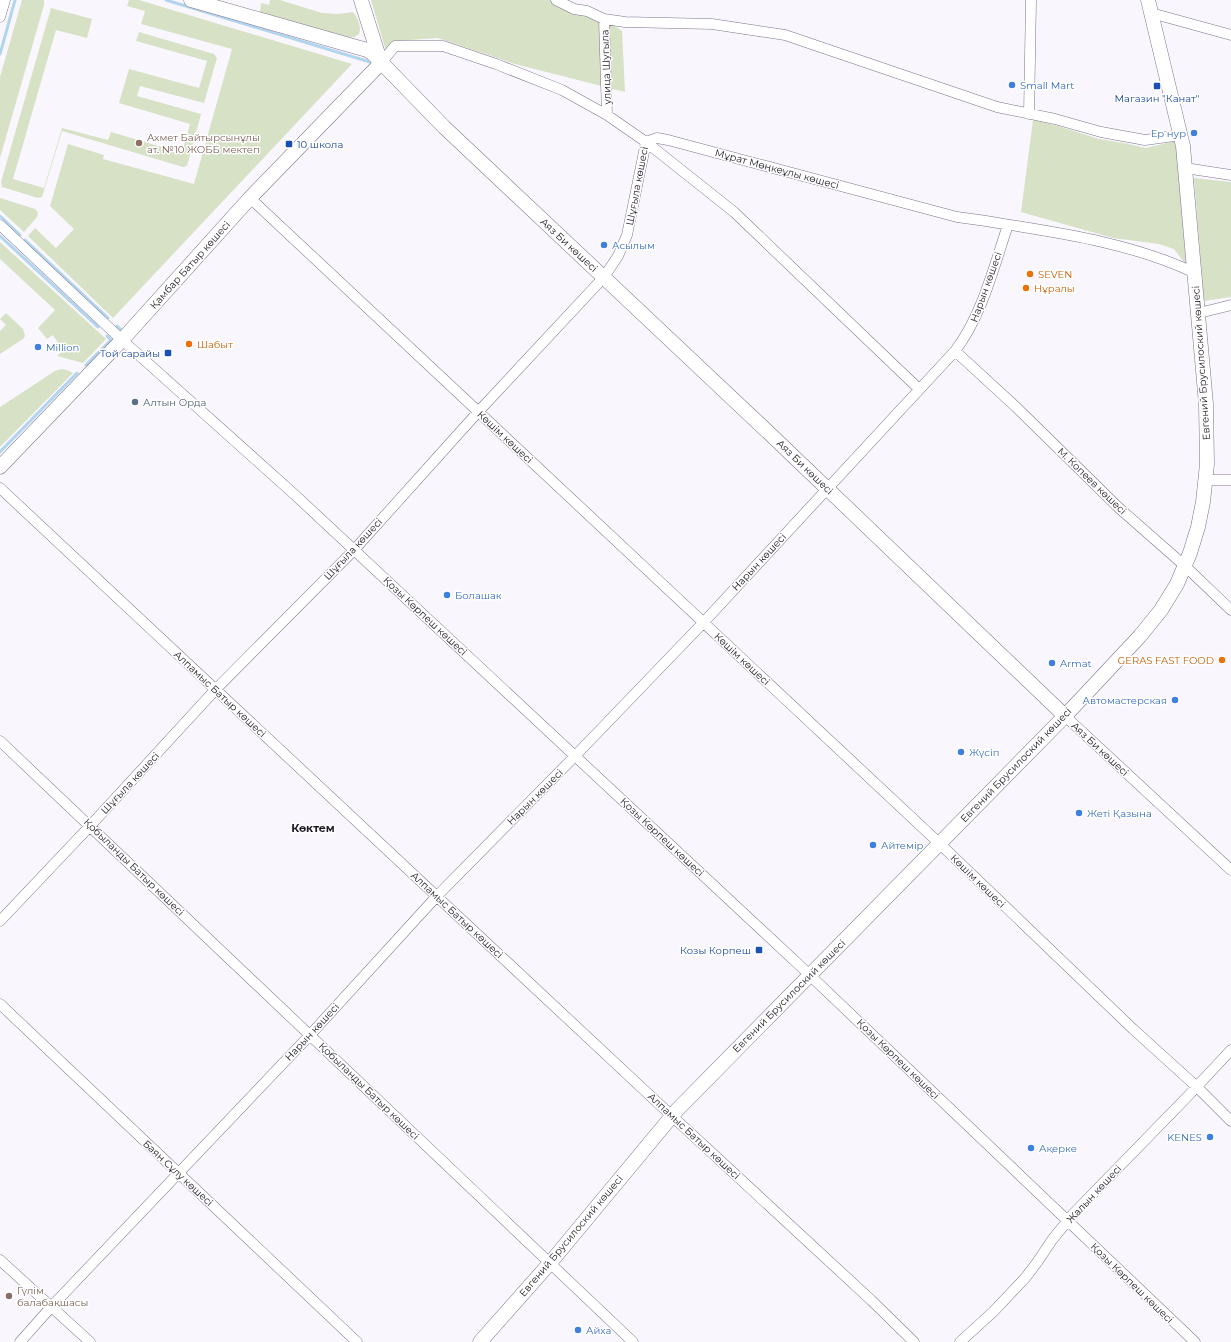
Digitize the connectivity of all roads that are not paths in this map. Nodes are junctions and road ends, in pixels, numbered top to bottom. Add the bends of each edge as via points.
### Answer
1 (4, 0) edge
2 (191, 0) edge
3 (361, 0) edge
4 (556, 0) edge
5 (1031, 0) edge
6 (1150, 7) edge
7 (0, 17) edge
8 (604, 19) junction
9 (1231, 34) edge
10 (372, 36) junction
11 (355, 47) junction
12 (381, 63) junction
13 (1028, 114) junction
14 (607, 115) junction
15 (1181, 135) junction
16 (646, 142) junction
17 (1185, 168) junction
18 (1231, 175) edge
19 (250, 198) junction
20 (0, 225) edge
21 (1008, 225) junction
22 (1195, 273) junction
23 (604, 277) junction
24 (1231, 305) edge
25 (1199, 313) junction
26 (122, 340) junction
27 (955, 351) junction
28 (919, 390) junction
29 (478, 412) junction
30 (0, 467) edge
31 (1206, 480) junction
32 (1231, 480) edge
33 (0, 488) edge
34 (827, 488) junction
35 (354, 550) junction
36 (1184, 566) junction
37 (1231, 610) edge
38 (703, 623) junction
39 (216, 689) junction
40 (1065, 716) junction
41 (0, 741) edge
42 (575, 756) junction
43 (90, 826) junction
44 (939, 844) junction
45 (1231, 870) edge
46 (437, 896) junction
47 (0, 921) edge
48 (810, 976) junction
49 (0, 1004) edge
50 (310, 1035) junction
51 (1231, 1050) edge
52 (1197, 1087) junction
53 (672, 1116) junction
54 (1231, 1121) edge
55 (179, 1173) junction
56 (1068, 1221) junction
57 (0, 1260) edge
58 (550, 1263) junction
59 (52, 1306) junction
60 (20, 1342) edge
61 (90, 1342) edge
62 (357, 1342) edge
63 (480, 1342) edge
64 (633, 1342) edge
65 (914, 1342) edge
66 (960, 1342) edge
67 (1195, 1342) edge

1 - 7 street
2 - 11 main road
3 - 10 main road
4 - 8 street
5 - 13 street
6 - 9 street
6 - 15 main road, Евгений Брусилоский көшесі
8 - 13 street via 624,22 712,24 785,35 997,107
8 - 14 street, улица Шугыла
10 - 11 main road via 366,43
10 - 12 main road
11 - 12 main road, Аяз Би көшесі via 367,50
12 - 14 street via 396,46 443,46 562,90
12 - 19 main road, Қамбар Батыр көшесі
12 - 23 main road, Аяз Би көшесі via 444,127
13 - 15 street via 1145,140
14 - 16 street
15 - 17 main road, Евгений Брусилоский көшесі
16 - 21 street, Мұрат Мөңкеұлы көшесі via 657,138 668,140 957,217
16 - 23 street, Шұғыла көшесі via 627,235 618,256
16 - 28 street via 734,212
17 - 18 street
17 - 22 main road, Евгений Брусилоский көшесі
19 - 26 main road, Қамбар Батыр көшесі
19 - 29 street, Көшім көшесі
20 - 26 street, Қозы Көрпеш көшесі
21 - 22 street, Мұрат Мөңкеұлы көшесі via 1114,244 1163,259
21 - 27 street, Нарын көшесі via 978,313 966,337
22 - 25 main road, Евгений Брусилоский көшесі
23 - 29 street, Шұғыла көшесі
23 - 34 main road, Аяз Би көшесі
24 - 25 street
25 - 31 main road, Евгений Брусилоский көшесі via 1206,404
26 - 30 main road, Қамбар Батыр көшесі
26 - 35 street, Қозы Көрпеш көшесі
27 - 28 street, Нарын көшесі
27 - 36 street, М. Копеев көшесі via 1119,508
28 - 34 street, Нарын көшесі
29 - 35 street, Шұғыла көшесі
29 - 38 street, Көшім көшесі
31 - 32 street
31 - 36 main road, Евгений Брусилоский көшесі via 1198,527
33 - 39 street, Алпамыс Батыр көшесі
34 - 38 street, Нарын көшесі
34 - 40 main road, Аяз Би көшесі
35 - 39 street, Шұғыла көшесі
35 - 42 street, Қозы Көрпеш көшесі
36 - 37 street, М. Копеев көшесі
36 - 40 main road, Евгений Брусилоский көшесі via 1177,584 1161,610
38 - 42 street, Нарын көшесі
38 - 44 street, Көшім көшесі
39 - 43 street, Шұғыла көшесі
39 - 46 street, Алпамыс Батыр көшесі
40 - 44 main road, Евгений Брусилоский көшесі
40 - 45 street, Аяз Би көшесі
41 - 43 street, Қобыланды Батыр көшесі
42 - 46 street, Нарын көшесі
42 - 48 street, Қозы Көрпеш көшесі
43 - 47 street, Шұғыла көшесі
43 - 50 street, Қобыланды Батыр көшесі
44 - 48 main road, Евгений Брусилоский көшесі
44 - 52 street, Көшім көшесі
46 - 50 street, Нарын көшесі
46 - 53 street, Алпамыс Батыр көшесі
48 - 53 main road, Евгений Брусилоский көшесі
48 - 56 street, Қозы Көрпеш көшесі
49 - 55 street, Баян Сұлу көшесі
50 - 55 street, Нарын көшесі
50 - 58 street, Қобыланды Батыр көшесі
51 - 52 street, Жалын көшесі
52 - 54 street, Көшім көшесі
52 - 56 street, Жалын көшесі
53 - 58 main road, Евгений Брусилоский көшесі
53 - 65 street, Алпамыс Батыр көшесі
55 - 59 street, Нарын көшесі
55 - 62 street, Баян Сұлу көшесі
56 - 66 street, Жалын көшесі via 1026,1276 994,1311
56 - 67 street, Қозы Көрпеш көшесі
57 - 59 street
58 - 63 main road, Евгений Брусилоский көшесі
58 - 64 street, Қобыланды Батыр көшесі
59 - 60 street, Нарын көшесі
59 - 61 street

